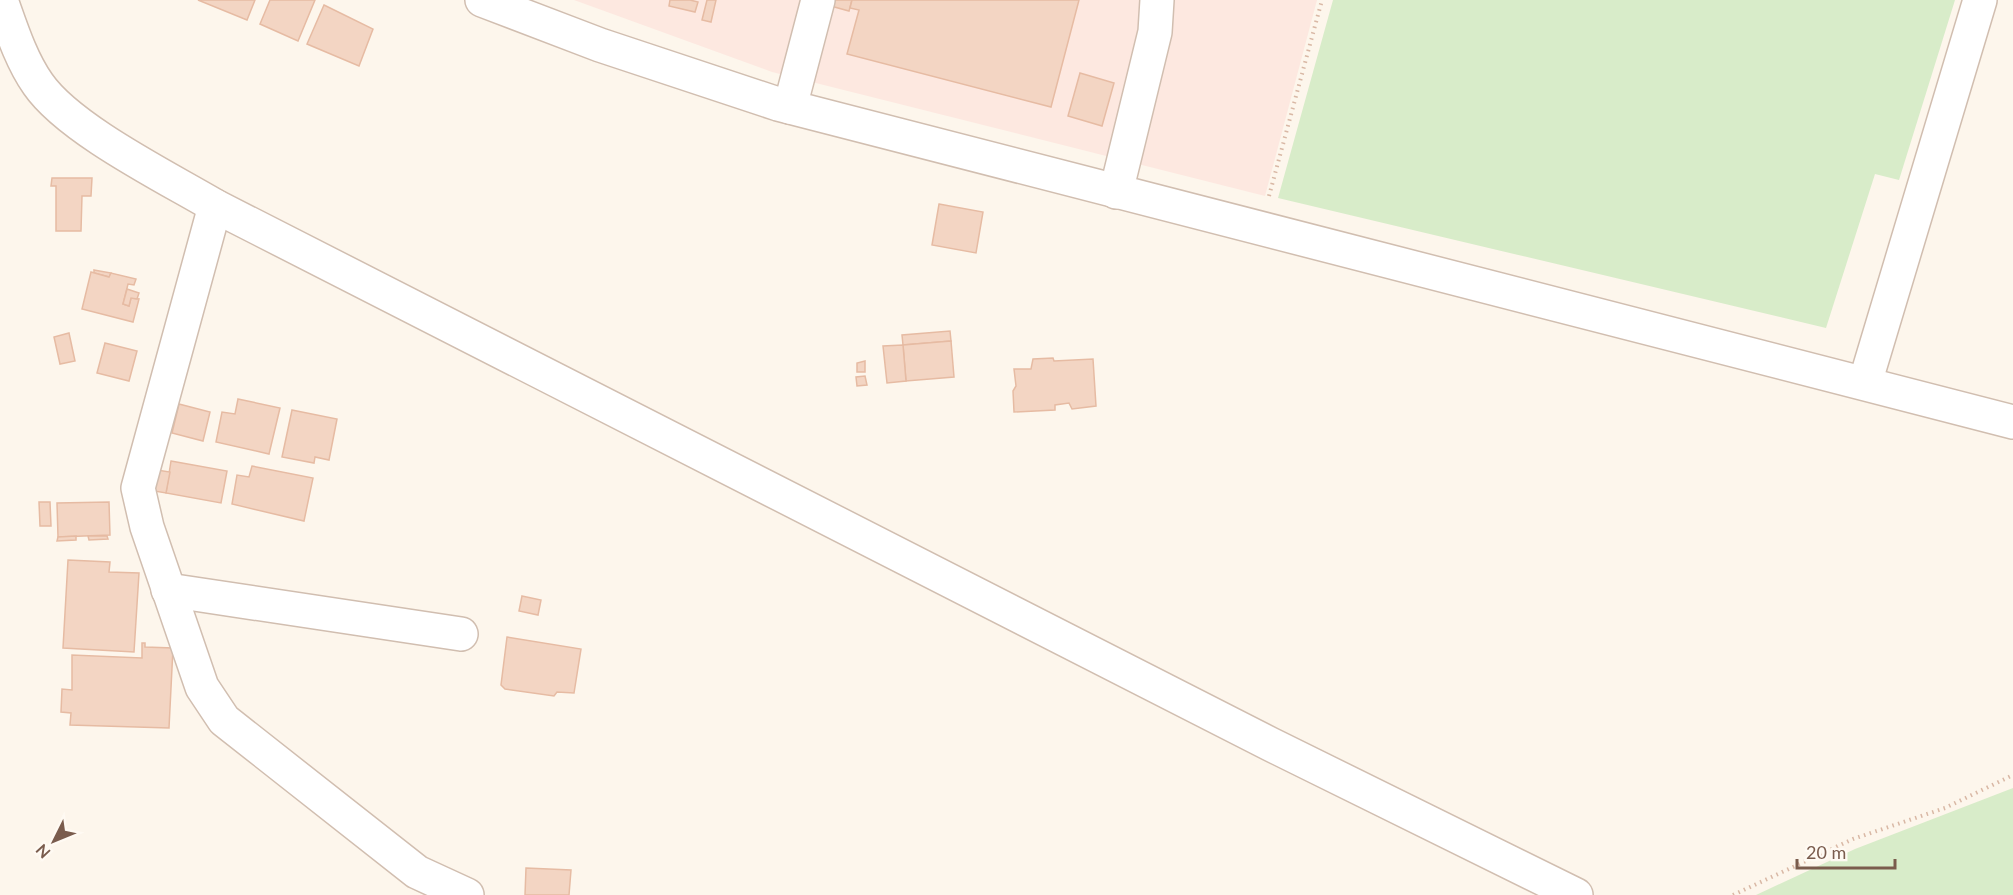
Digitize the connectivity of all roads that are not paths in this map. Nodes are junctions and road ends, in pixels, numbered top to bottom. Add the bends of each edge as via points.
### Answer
1 (1, 0) edge
2 (482, 0) edge
3 (818, 0) edge
4 (1157, 0) edge
5 (1980, 0) edge
6 (790, 107) junction
7 (1116, 192) junction
8 (215, 206) junction
9 (1865, 383) junction
10 (2013, 422) edge
11 (168, 590) junction
12 (461, 634) dead end
13 (467, 895) edge
14 (1576, 895) edge

1 - 8 street via 38,84 64,111
2 - 6 street via 600,45
3 - 6 street
4 - 7 street via 1155,32
5 - 9 street
6 - 7 street
7 - 9 street
8 - 11 street via 138,488
8 - 14 street via 1270,744
9 - 10 street
11 - 12 street
11 - 13 street via 202,687 224,720 417,872

